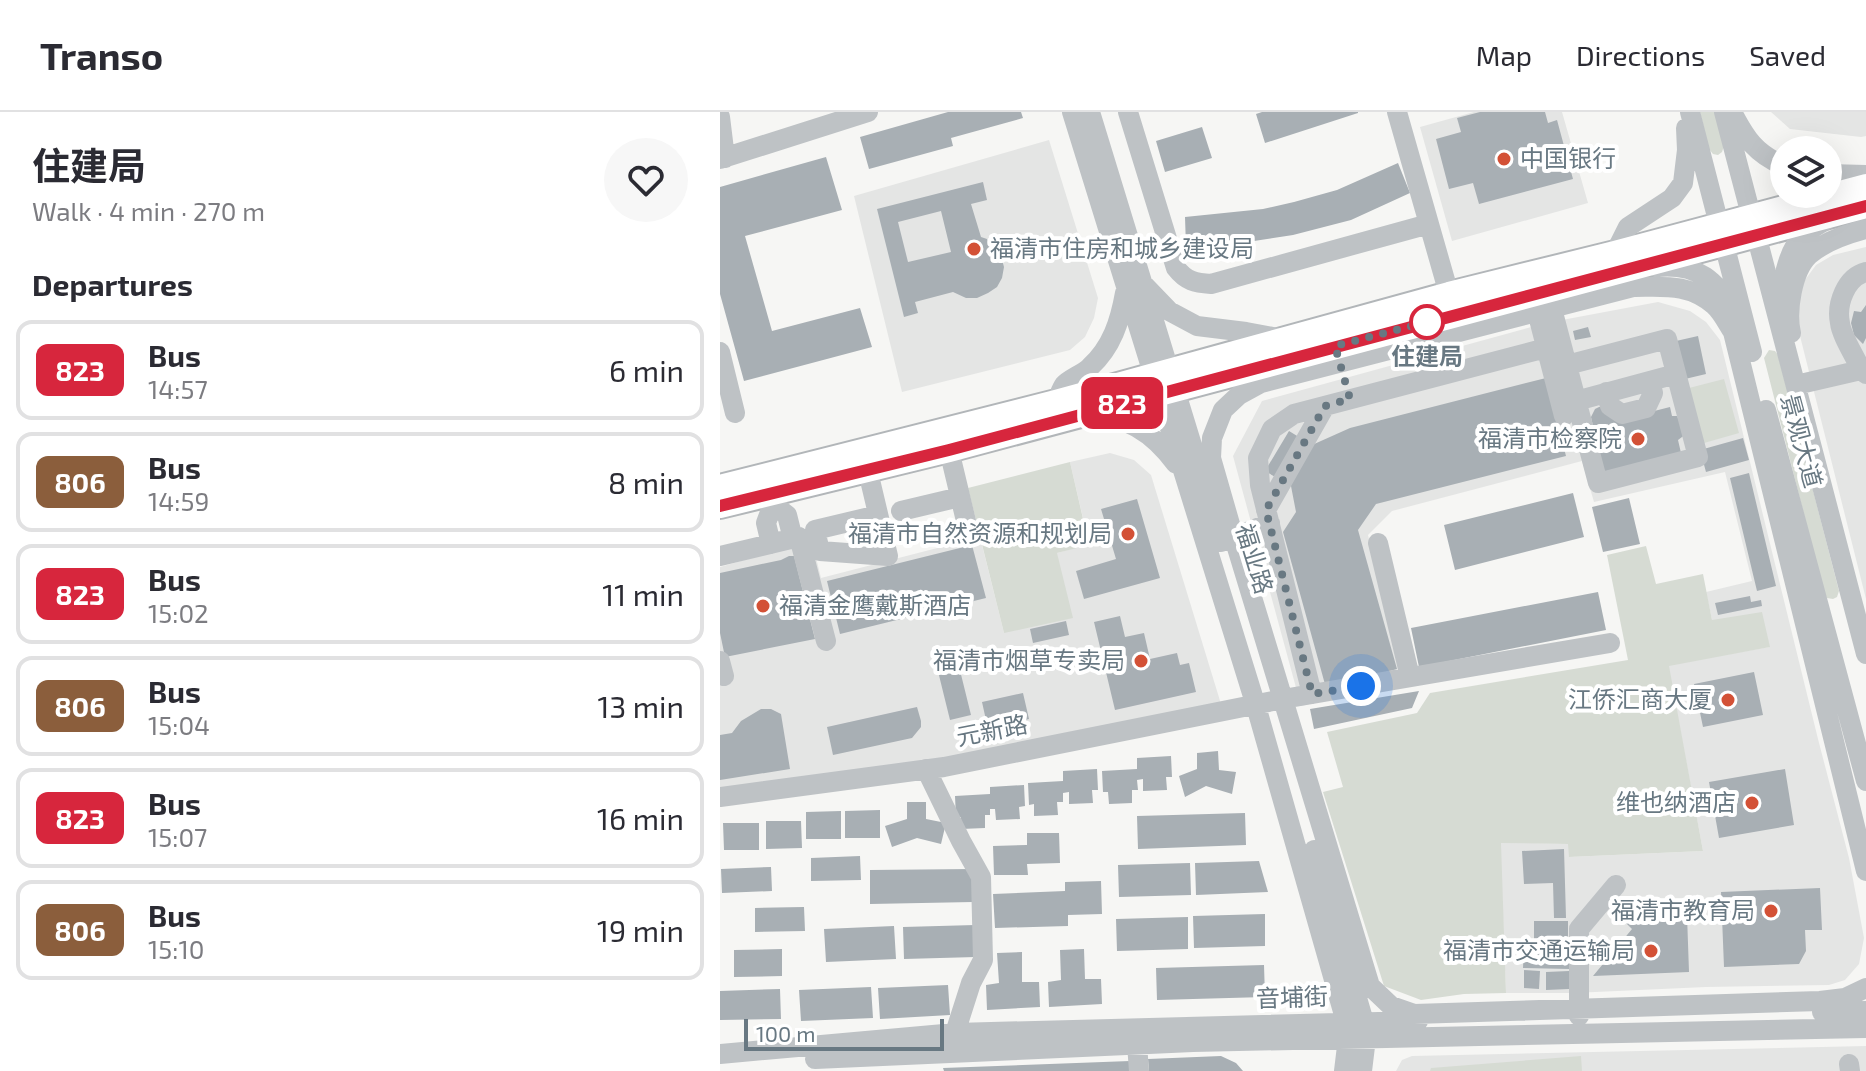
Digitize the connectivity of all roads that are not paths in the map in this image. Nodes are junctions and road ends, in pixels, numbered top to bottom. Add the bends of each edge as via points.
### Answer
1 (868, 112) edge
2 (1072, 112) edge
3 (1090, 112) edge
4 (1128, 112) edge
5 (1397, 112) edge
6 (1688, 112) edge
7 (1724, 112) edge
8 (1732, 112) edge
9 (1740, 112) edge
10 (720, 117) edge
11 (1770, 146) edge
12 (722, 159) edge
13 (1770, 159) edge
14 (1866, 161) edge
15 (1842, 162) edge
16 (1842, 174) edge
17 (1866, 175) edge
18 (1866, 186) edge
19 (1862, 215) edge
20 (1429, 224) junction
21 (1754, 226) junction
22 (1722, 234) junction
23 (1618, 262) junction
24 (1866, 272) edge
25 (1133, 286) junction
26 (1449, 294) junction
27 (1542, 304) junction
28 (1779, 322) junction
29 (1746, 329) junction
30 (1283, 339) junction
31 (1546, 348) junction
32 (720, 352) edge
33 (1338, 354) junction
34 (1567, 365) junction
35 (1257, 367) junction
36 (1864, 372) edge
37 (1676, 374) junction
38 (1163, 382) junction
39 (1800, 384) junction
40 (1350, 399) junction
41 (1056, 402) junction
42 (1325, 406) junction
43 (1570, 408) junction
44 (735, 413) dead end
45 (1078, 415) junction
46 (949, 450) junction
47 (1191, 472) junction
48 (870, 480) dead end
49 (720, 487) edge
50 (960, 497) junction
51 (771, 499) junction
52 (720, 506) edge
53 (901, 511) dead end
54 (878, 515) dead end
55 (1268, 516) junction
56 (966, 521) dead end
57 (793, 539) junction
58 (1227, 540) junction
59 (1378, 543) dead end
60 (771, 544) junction
61 (720, 556) edge
62 (1866, 619) edge
63 (826, 641) dead end
64 (1610, 643) dead end
65 (1865, 646) edge
66 (1830, 650) junction
67 (1410, 677) junction
68 (1312, 694) junction
69 (1270, 702) junction
70 (926, 769) junction
71 (1866, 781) edge
72 (720, 797) edge
73 (1866, 871) edge
74 (1616, 885) dead end
75 (1866, 988) edge
76 (1866, 996) edge
77 (1866, 1011) edge
78 (1837, 1012) junction
79 (1579, 1013) junction
80 (1866, 1028) edge
81 (1356, 1030) junction
82 (955, 1033) junction
83 (1137, 1044) junction
84 (720, 1054) edge
85 (936, 1062) edge
86 (720, 1069) edge
87 (1139, 1071) edge
88 (1344, 1071) edge
89 (1362, 1071) edge

1 - 12 street
2 - 25 street, 福业路
3 - 25 street, 福业路
4 - 20 street via 1176,268 1195,283 1211,284
5 - 20 street
6 - 22 street, 景观大道
6 - 23 street via 1683,183 1672,198 1628,227
7 - 21 street, 景观大道
8 - 13 street
9 - 11 street
10 - 12 street
14 - 15 street
16 - 17 street
18 - 21 main road
19 - 21 main road
19 - 28 street via 1823,221 1795,243 1782,286
19 - 39 street via 1853,232 1807,257 1797,274 1788,318
20 - 26 street
21 - 22 main road
21 - 28 street, 景观大道
22 - 23 main road
22 - 29 street, 景观大道
23 - 26 main road
23 - 27 main road
23 - 29 street via 1691,270 1714,282
24 - 36 street via 1857,274 1841,295 1839,324
25 - 30 street via 1197,326
25 - 38 street, 福业路
25 - 41 street via 1103,352 1091,367 1065,383
26 - 30 main road
27 - 31 street
27 - 33 main road
27 - 34 street
27 - 73 street via 1633,287 1671,287 1693,291 1716,306 1733,332
28 - 39 street, 景观大道
29 - 66 street, 景观大道
30 - 38 main road
31 - 40 street
31 - 43 street
32 - 44 street
33 - 35 main road
33 - 40 street
33 - 58 street via 1261,383 1223,410 1211,458
34 - 37 street via 1667,339
34 - 43 street
35 - 38 main road
35 - 47 street via 1228,381 1218,394
36 - 39 street
37 - 43 street via 1650,381 1653,393 1646,408 1622,414 1610,406 1606,392
37 - 43 street via 1698,457 1598,483
38 - 41 main road
38 - 45 main road
38 - 47 street, 福业路
39 - 62 street
39 - 65 street, 景观大道
40 - 42 street
41 - 49 main road
42 - 55 street
42 - 55 street via 1294,414 1272,429 1258,458
45 - 46 main road
45 - 47 street via 1122,420 1148,433
46 - 50 street
46 - 51 main road
47 - 58 street, 福业路
47 - 69 street, 福业路
48 - 54 street
50 - 53 street
50 - 56 street
51 - 52 main road
51 - 57 street via 787,515
51 - 60 street via 766,523
55 - 58 street
55 - 68 street
57 - 60 street
57 - 63 street via 799,537
58 - 69 street, 福业路
59 - 67 street
60 - 61 street
64 - 67 street, 元新路
65 - 66 street
66 - 71 street, 景观大道
67 - 68 street, 元新路
68 - 69 street, 元新路
69 - 70 street, 元新路
69 - 79 street via 1370,986 1391,1006 1414,1014
69 - 81 street, 福业路
70 - 72 street, 元新路
70 - 82 street via 981,877 983,960
74 - 79 street via 1579,929
75 - 79 street via 1820,1001
76 - 78 street
77 - 78 street, 音埔街
78 - 79 street, 音埔街
79 - 81 street, 音埔街
80 - 81 street, 音埔街
81 - 82 street, 音埔街
81 - 83 street, 音埔街
81 - 88 street, 福业路
81 - 89 street, 福业路
82 - 84 street, 音埔街
83 - 85 street, 音埔街
83 - 87 street
85 - 86 street, 音埔街 via 804,1059

